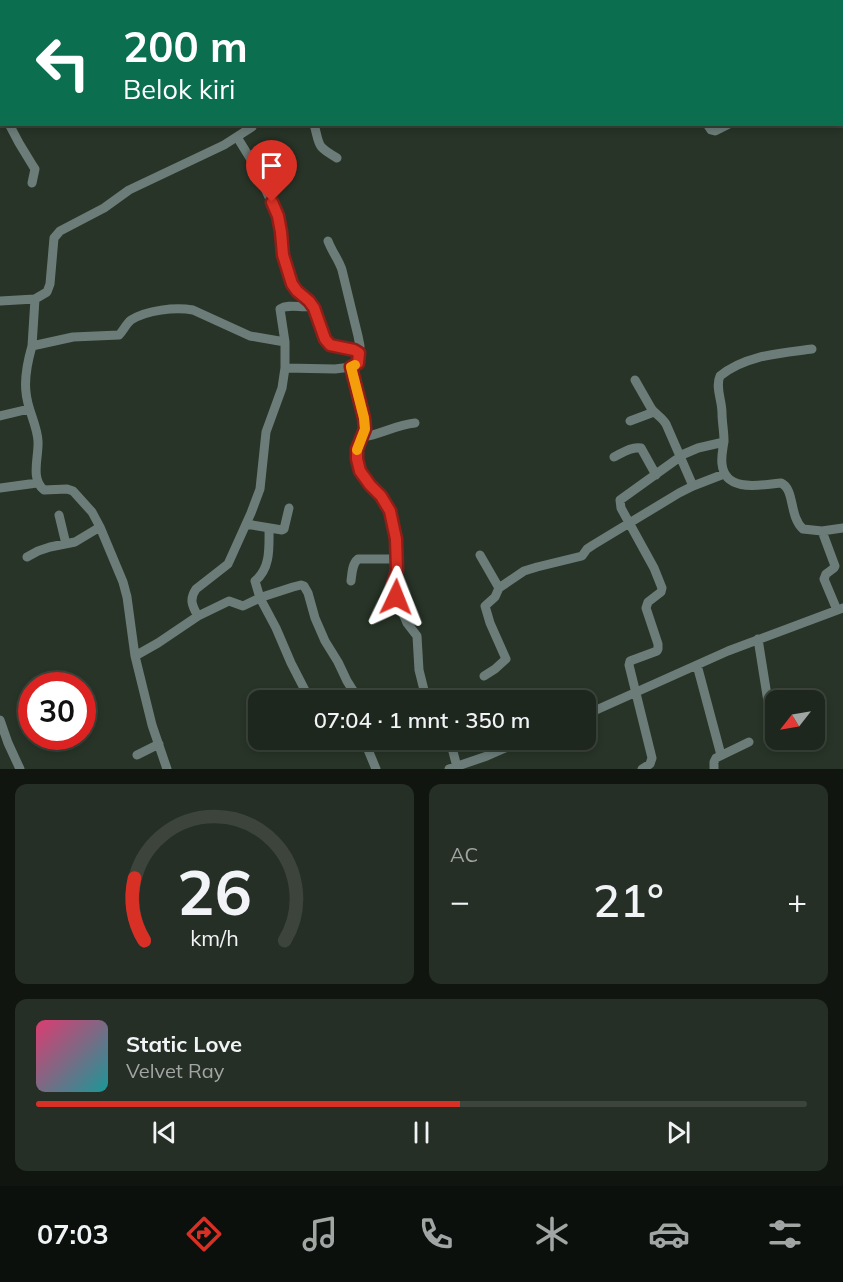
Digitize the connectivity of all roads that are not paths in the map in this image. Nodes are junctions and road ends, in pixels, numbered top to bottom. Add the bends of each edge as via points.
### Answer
1 (10, 126) edge
2 (252, 126) edge
3 (315, 126) edge
4 (708, 126) edge
5 (725, 126) edge
6 (237, 137) junction
7 (336, 158) dead end
8 (32, 183) dead end
9 (328, 241) dead end
10 (35, 299) junction
11 (0, 301) edge
12 (313, 306) junction
13 (285, 342) junction
14 (32, 346) junction
15 (812, 349) dead end
16 (359, 353) junction
17 (351, 367) junction
18 (285, 369) junction
19 (635, 380) dead end
20 (29, 409) junction
21 (654, 412) junction
22 (0, 416) edge
23 (630, 420) dead end
24 (415, 423) dead end
25 (363, 437) junction
26 (724, 442) junction
27 (614, 457) dead end
28 (680, 457) junction
29 (724, 474) junction
30 (656, 475) junction
31 (37, 483) junction
32 (693, 486) junction
33 (0, 488) edge
34 (289, 508) dead end
35 (59, 515) dead end
36 (630, 523) junction
37 (246, 524) junction
38 (100, 527) junction
39 (269, 528) junction
40 (843, 528) edge
41 (822, 531) junction
42 (66, 544) junction
43 (480, 555) dead end
44 (27, 557) dead end
45 (398, 558) junction
46 (351, 580) dead end
47 (499, 588) junction
48 (260, 598) junction
49 (840, 609) edge
50 (198, 616) junction
51 (758, 639) junction
52 (135, 656) junction
53 (697, 665) junction
54 (484, 676) dead end
55 (305, 690) edge
56 (353, 690) edge
57 (424, 690) edge
58 (767, 690) edge
59 (636, 692) junction
60 (596, 711) edge
61 (0, 720) edge
62 (749, 742) dead end
63 (159, 744) junction
64 (368, 750) edge
65 (451, 750) edge
66 (500, 750) edge
67 (137, 755) dead end
68 (721, 755) junction
69 (453, 768) edge
70 (20, 769) edge
71 (167, 769) edge
72 (376, 769) edge
73 (642, 769) edge
74 (714, 769) edge

1 - 8 street via 33,166
2 - 6 street
3 - 7 street via 320,146
4 - 5 street via 715,131
6 - 10 street via 129,190 60,231 54,238 50,284 47,292
6 - 12 street via 278,216 292,284
9 - 16 street via 340,262
10 - 11 street
10 - 14 street
12 - 13 street via 280,309
12 - 16 street via 327,343
13 - 14 street via 250,336 193,310 171,309 131,320 119,335 73,337
13 - 18 street
14 - 20 street via 25,378
15 - 26 street via 763,356 720,376
16 - 17 street via 358,363
17 - 18 street
17 - 25 street via 364,418
18 - 37 street via 266,432 260,489
19 - 21 street
20 - 22 street
20 - 31 street via 38,440
21 - 23 street
21 - 28 street via 662,417
24 - 25 street
25 - 45 street via 357,449 360,471 390,511
26 - 28 street
26 - 29 street
27 - 30 street via 638,447
28 - 30 street
28 - 32 street
29 - 32 street
29 - 41 street via 747,486 784,484 803,530
30 - 36 street via 620,500
31 - 33 street
31 - 38 street via 44,490 72,491
32 - 36 street
34 - 39 street via 284,529
35 - 42 street
36 - 47 street via 582,556 525,571
36 - 59 street via 662,588 646,608 658,649 629,663
37 - 39 street
37 - 50 street via 228,564 192,595
38 - 42 street
38 - 52 street via 127,597
39 - 48 street via 269,557 263,574 255,582
40 - 41 street
41 - 49 street via 835,566 824,579
42 - 44 street
43 - 47 street
45 - 46 street via 358,559
45 - 57 street via 393,584 407,623 417,636
47 - 54 street via 484,606 506,659
48 - 50 street via 243,606 229,601
48 - 55 street
48 - 56 street via 301,585 306,588 318,626
49 - 51 street
50 - 52 street
51 - 53 street
51 - 58 street
52 - 63 street
53 - 59 street
53 - 68 street
59 - 60 street
59 - 73 street via 652,758
61 - 70 street
62 - 68 street
63 - 67 street
63 - 71 street
64 - 72 street
65 - 69 street
66 - 69 street
68 - 74 street via 714,762

